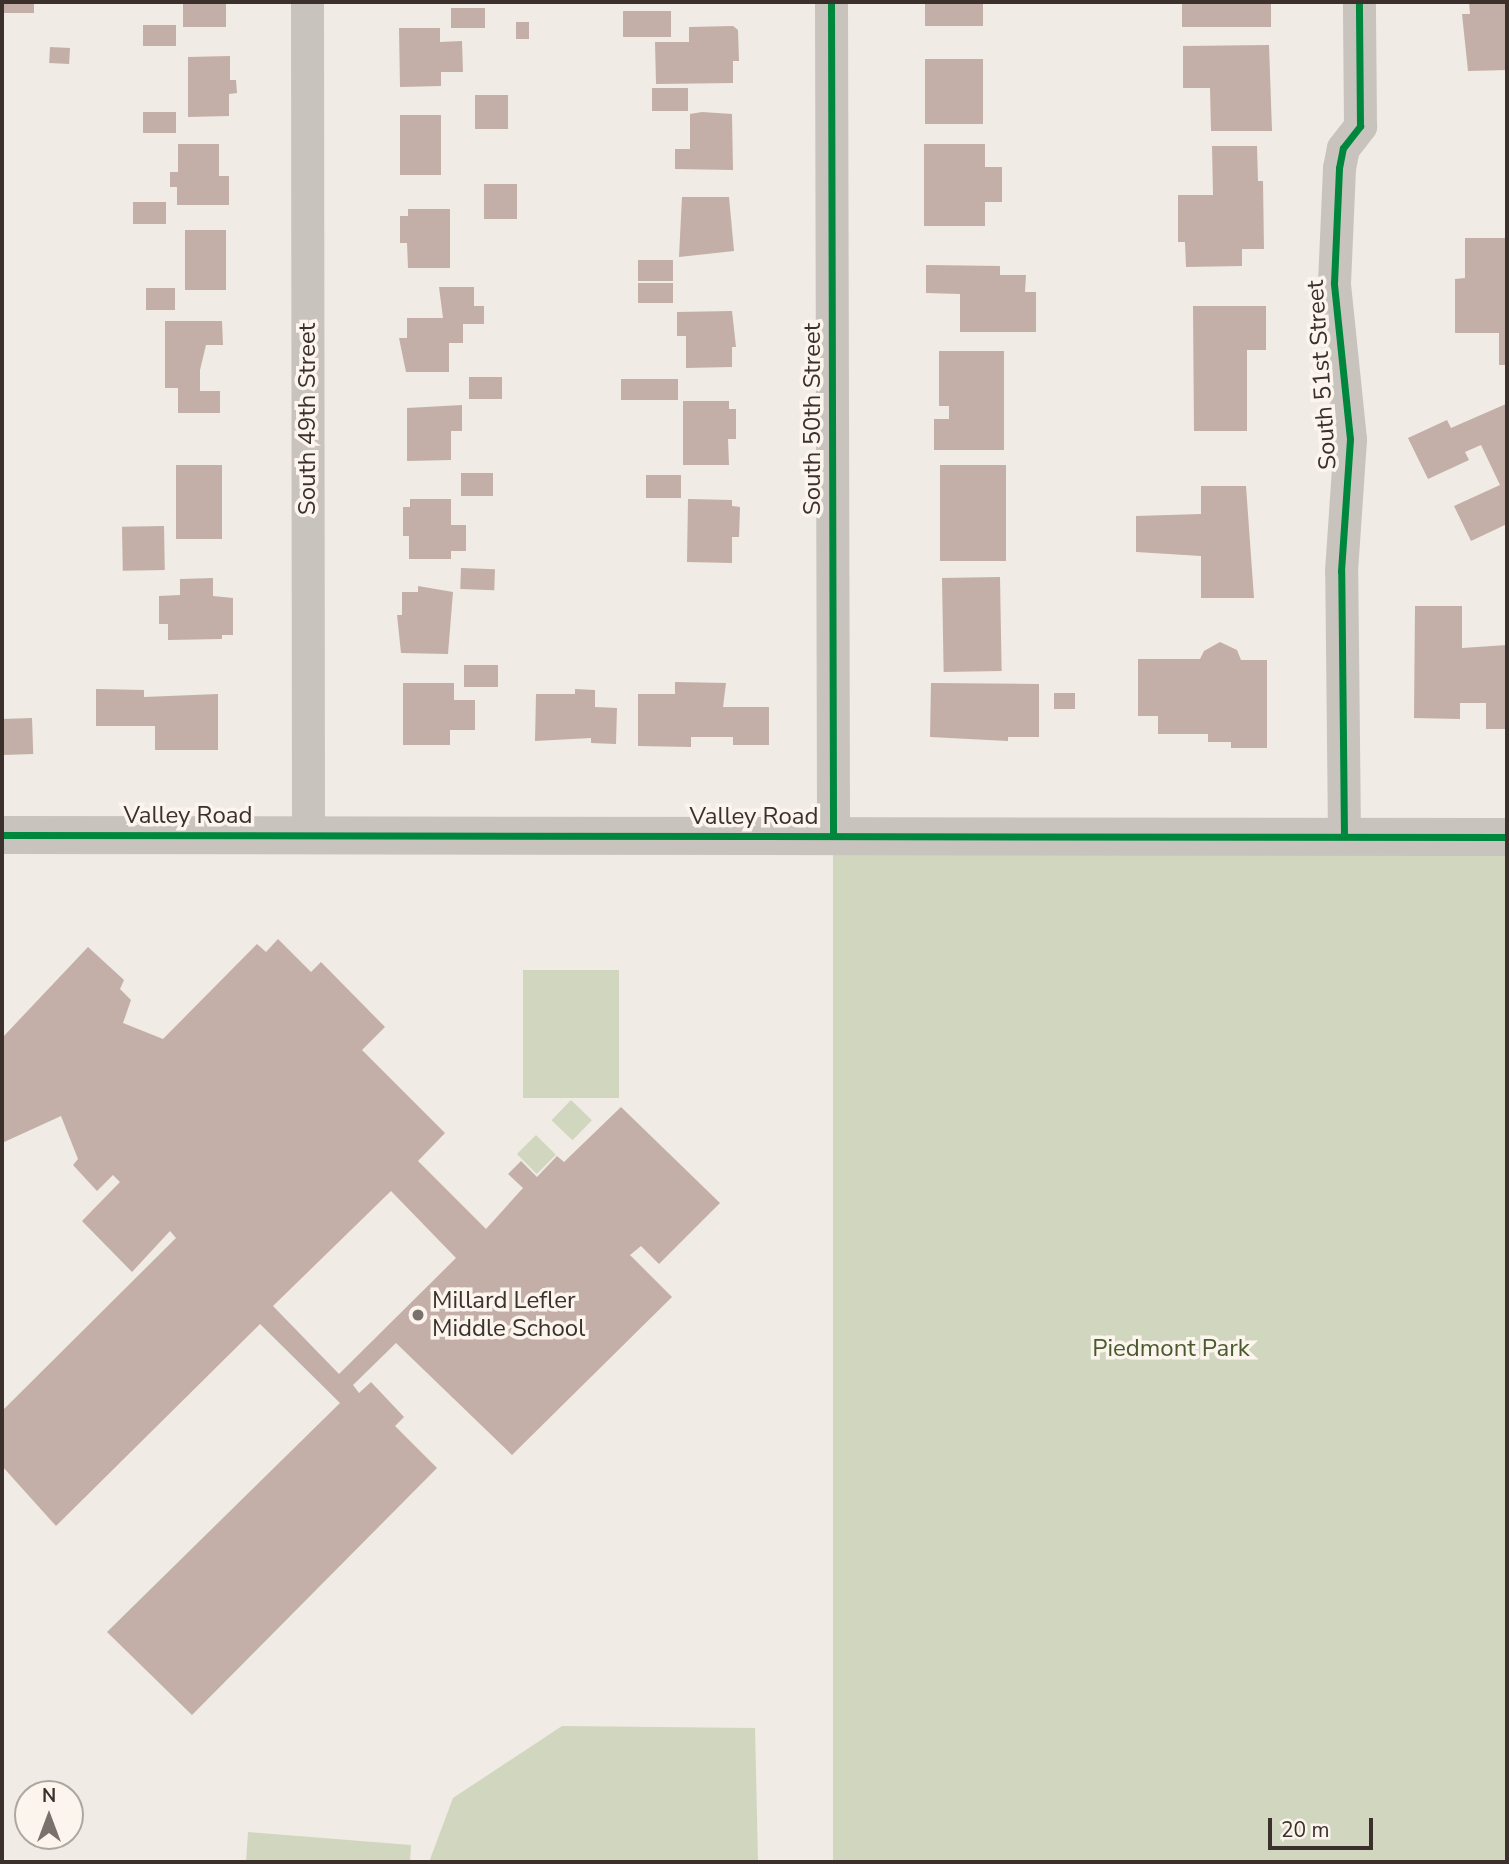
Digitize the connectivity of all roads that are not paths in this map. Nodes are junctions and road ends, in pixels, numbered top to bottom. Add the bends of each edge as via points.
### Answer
1 (307, 2) edge
2 (831, 2) edge
3 (1359, 2) edge
4 (2, 835) edge
5 (308, 836) junction
6 (833, 836) junction
7 (1344, 836) junction
8 (1507, 836) edge

1 - 5 street, South 49th Street
2 - 6 street, South 50th Street
3 - 7 street, South 51st Street via 1360,126 1343,148 1339,167 1334,284 1350,439 1341,571
4 - 5 street, Valley Road
5 - 6 street, Valley Road
6 - 7 street, Valley Road
7 - 8 street, Valley Road

